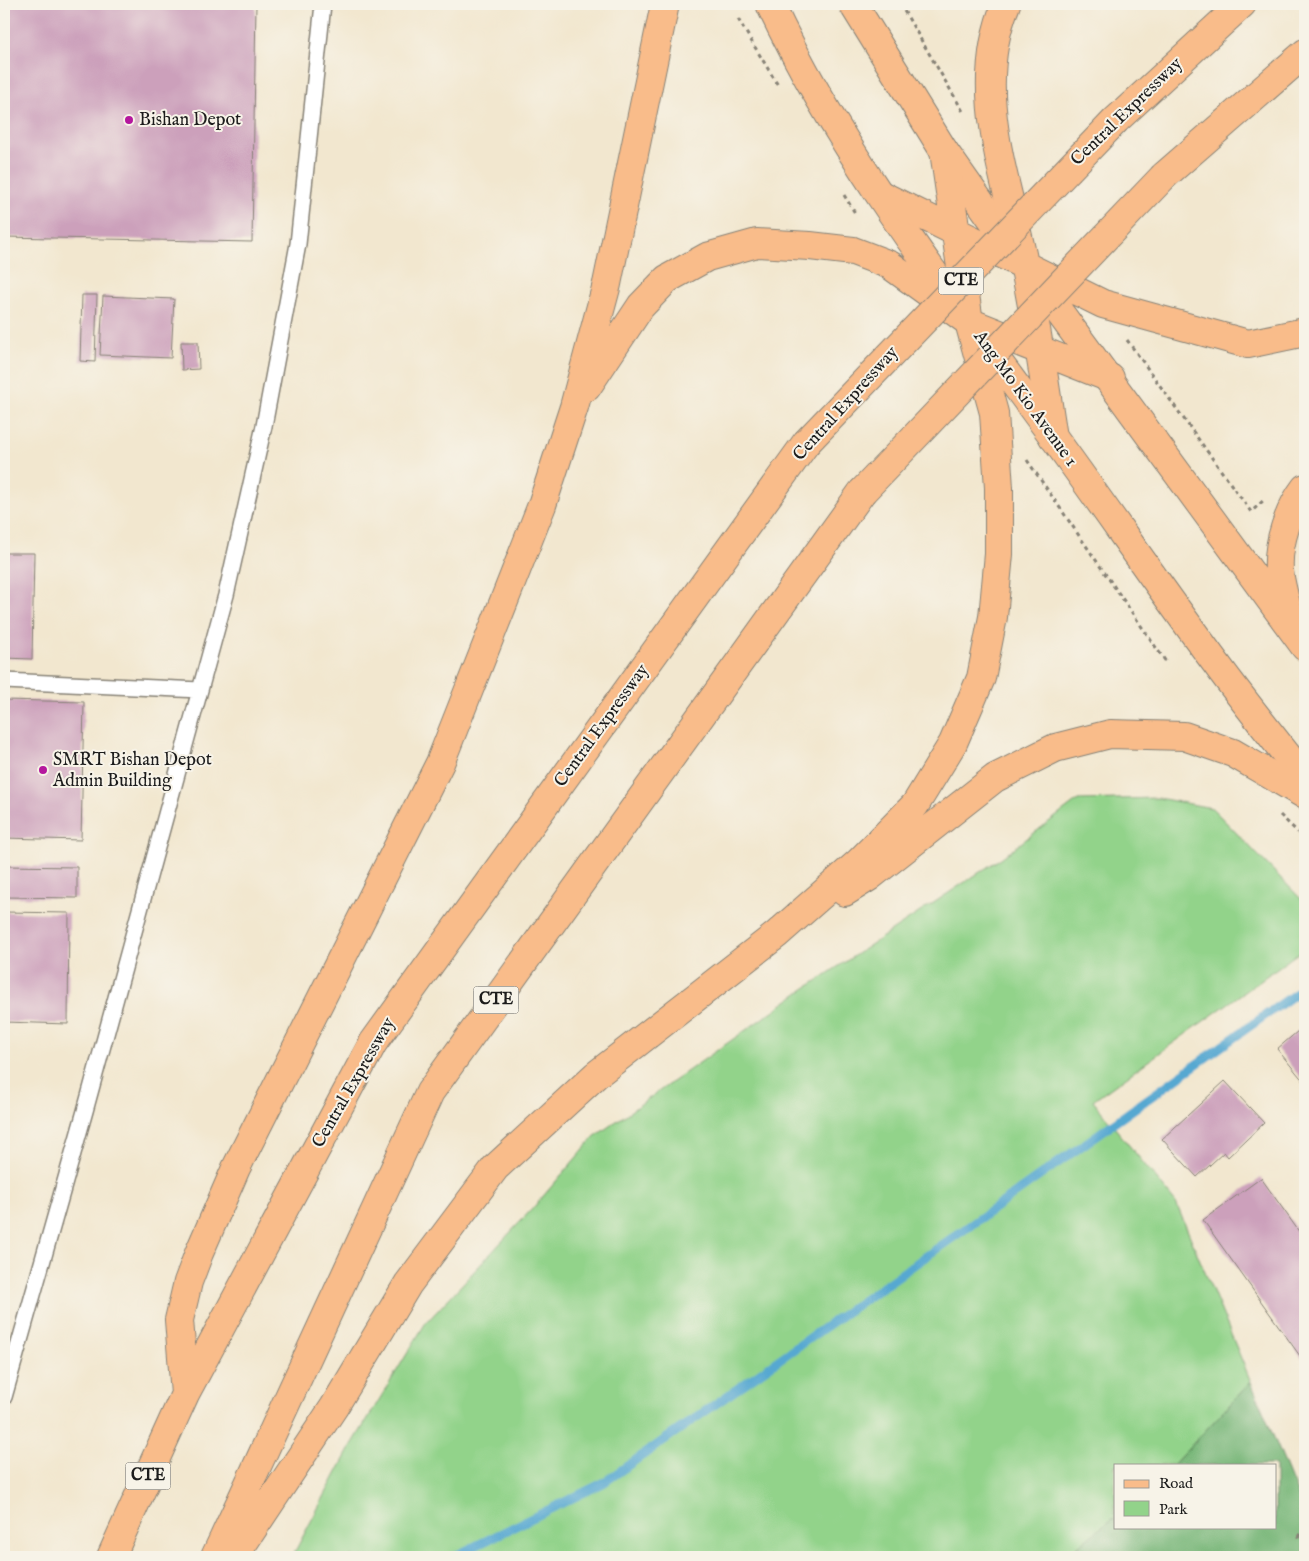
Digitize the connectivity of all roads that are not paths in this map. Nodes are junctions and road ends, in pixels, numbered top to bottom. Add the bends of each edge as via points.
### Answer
1 (323, 4) edge
2 (664, 4) edge
3 (770, 4) edge
4 (853, 4) edge
5 (1006, 4) edge
6 (1242, 4) edge
7 (1305, 53) edge
8 (944, 151) junction
9 (881, 195) junction
10 (956, 231) junction
11 (1024, 264) junction
12 (969, 322) junction
13 (1305, 332) edge
14 (1039, 350) junction
15 (1110, 378) junction
16 (574, 407) junction
17 (1053, 436) junction
18 (1305, 488) edge
19 (1299, 637) edge
20 (4, 681) edge
21 (200, 690) junction
22 (1305, 778) edge
23 (1305, 795) edge
24 (776, 936) junction
25 (185, 1394) junction
26 (4, 1397) edge
27 (111, 1557) edge
28 (215, 1557) edge
29 (234, 1557) edge

1 - 21 lane via 298,244 264,426 226,595
2 - 16 main road via 607,284
3 - 9 main road, Ang Mo Kio Avenue 1 via 833,124
4 - 8 main road
5 - 11 main road via 993,49 990,101 1000,166
6 - 25 main road, Central Expressway / CTE, bridge via 1116,120 806,442 373,1043
7 - 28 main road, CTE, bridge via 1164,176 862,492 430,1092
8 - 10 main road
8 - 11 main road
9 - 10 main road
9 - 12 main road, Ang Mo Kio Avenue 1
10 - 11 main road
10 - 12 main road
11 - 13 main road via 1102,304 1248,344
11 - 14 main road
11 - 15 main road
12 - 14 main road
12 - 16 main road via 890,265 853,252 757,243 707,257 667,279 641,306
12 - 17 main road, Ang Mo Kio Avenue 1
12 - 24 main road via 994,413 998,488 998,563 993,617 981,678 953,743 915,805 859,862
14 - 15 main road
14 - 17 main road
15 - 19 main road
16 - 25 main road via 542,505 440,763 236,1168 199,1253 179,1320
17 - 22 main road, Ang Mo Kio Avenue 1 via 1216,664
18 - 19 main road via 1296,500 1283,535 1279,570
20 - 21 lane
21 - 26 lane
23 - 24 main road via 1233,753 1184,736 1110,734 1055,748 995,778 870,877
24 - 29 main road via 596,1075 495,1168 408,1284 334,1407
25 - 27 main road, Central Expressway / CTE

